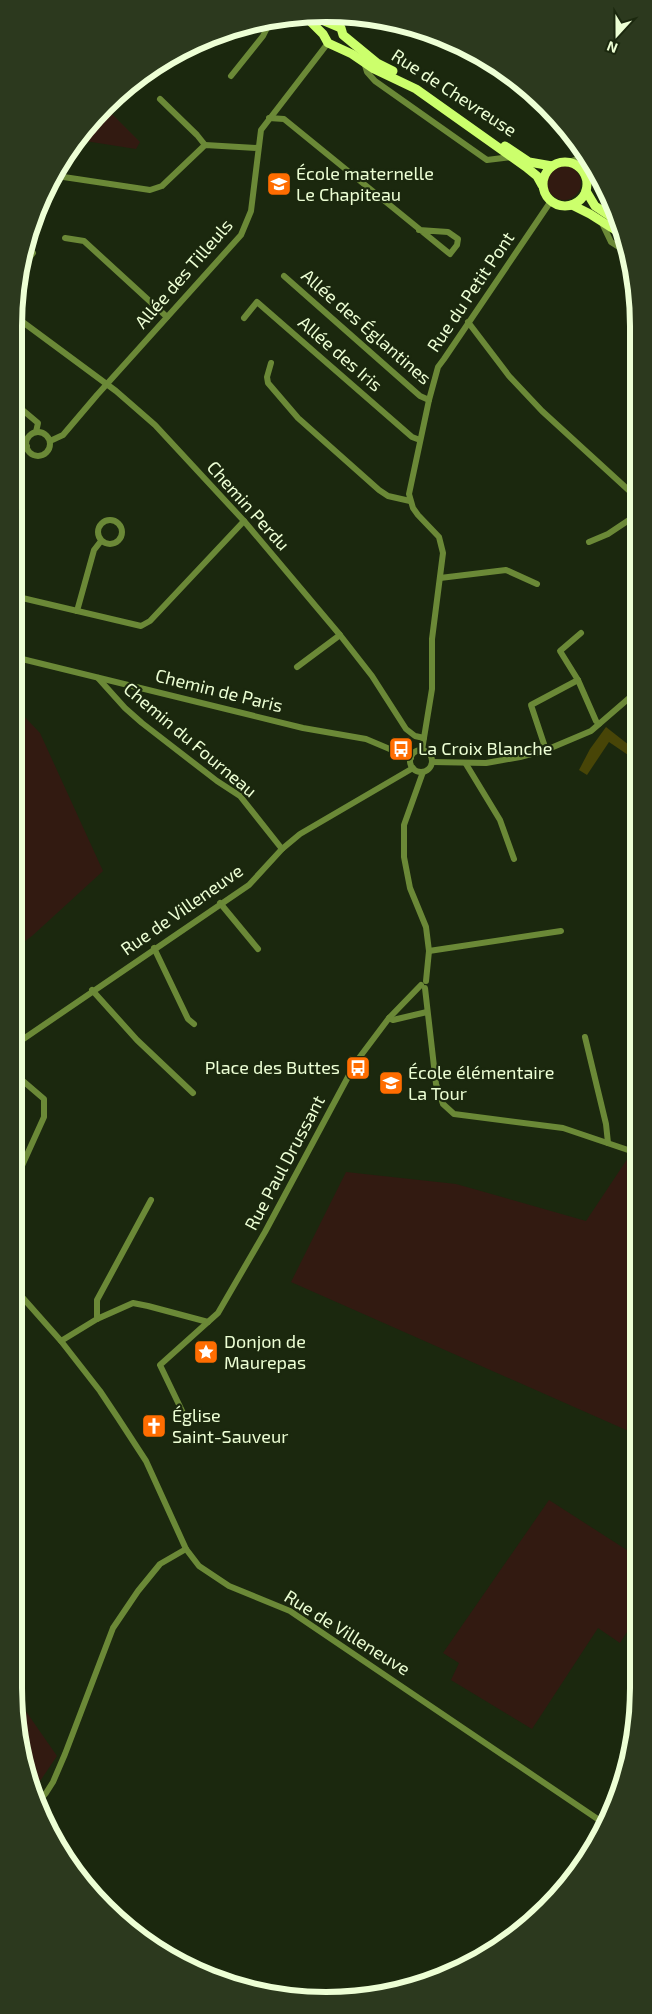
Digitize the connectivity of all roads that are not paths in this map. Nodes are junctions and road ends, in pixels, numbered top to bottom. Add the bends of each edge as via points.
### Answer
1 (326, 22) edge
2 (312, 23) edge
3 (267, 28) edge
4 (323, 34) junction
5 (343, 35) junction
6 (331, 44) junction
7 (364, 62) junction
8 (231, 76) dead end
9 (160, 100) dead end
10 (269, 118) junction
11 (205, 145) junction
12 (258, 148) junction
13 (511, 157) junction
14 (579, 158) edge
15 (569, 162) junction
16 (552, 166) junction
17 (588, 172) edge
18 (62, 177) edge
19 (586, 177) junction
20 (542, 185) junction
21 (586, 191) junction
22 (551, 201) junction
23 (572, 205) junction
24 (608, 214) edge
25 (600, 220) junction
26 (613, 229) edge
27 (420, 230) junction
28 (65, 238) dead end
29 (619, 247) edge
30 (284, 276) dead end
31 (167, 317) junction
32 (244, 318) dead end
33 (22, 322) edge
34 (468, 322) junction
35 (271, 363) dead end
36 (107, 385) junction
37 (429, 400) junction
38 (22, 410) edge
39 (36, 432) junction
40 (420, 440) junction
41 (50, 441) junction
42 (27, 446) junction
43 (22, 448) edge
44 (630, 491) edge
45 (410, 501) junction
46 (630, 519) edge
47 (244, 521) junction
48 (101, 541) dead end
49 (588, 542) dead end
50 (440, 578) junction
51 (537, 584) dead end
52 (22, 598) edge
53 (77, 611) junction
54 (581, 633) dead end
55 (340, 635) junction
56 (22, 659) edge
57 (297, 667) dead end
58 (98, 678) junction
59 (578, 680) junction
60 (630, 697) edge
61 (599, 724) junction
62 (424, 738) junction
63 (422, 750) junction
64 (546, 750) junction
65 (411, 758) junction
66 (432, 762) junction
67 (466, 764) junction
68 (413, 768) junction
69 (423, 772) junction
70 (282, 849) junction
71 (514, 859) dead end
72 (220, 904) junction
73 (561, 931) dead end
74 (154, 948) junction
75 (258, 949) dead end
76 (429, 952) junction
77 (424, 985) junction
78 (92, 990) junction
79 (427, 1012) junction
80 (389, 1018) junction
81 (194, 1024) dead end
82 (585, 1037) dead end
83 (22, 1040) edge
84 (22, 1080) edge
85 (193, 1093) dead end
86 (608, 1144) junction
87 (630, 1151) edge
88 (22, 1166) edge
89 (151, 1200) dead end
90 (22, 1296) edge
91 (97, 1319) junction
92 (208, 1322) junction
93 (60, 1341) junction
94 (184, 1415) dead end
95 (186, 1549) junction
96 (43, 1796) edge
97 (599, 1820) edge

1 - 4 street
1 - 5 street, Rue de Chevreuse via 340,28
2 - 4 street
3 - 8 street
4 - 6 street
5 - 6 street via 340,42
5 - 16 street, Rue de Chevreuse via 377,63 408,78 522,157
6 - 7 street, Rue de Chevreuse
6 - 10 street, Allée des Tilleuls
7 - 13 street, Rue de Chevreuse via 416,89
7 - 13 street, Rue de Chevreuse via 375,81 486,160
9 - 11 street
10 - 12 street, Allée des Tilleuls via 261,130
10 - 27 street via 284,119
11 - 12 street
11 - 18 street via 162,186 150,190
12 - 31 street, Allée des Tilleuls via 251,211 241,235
13 - 20 street, Rue de Chevreuse via 537,176
14 - 15 street
15 - 16 street
15 - 19 street via 579,167
16 - 20 street
17 - 19 street
19 - 21 street
20 - 22 street
21 - 23 street
21 - 24 street via 595,206
22 - 23 street
22 - 34 street, Rue du Petit Pont
23 - 25 street
25 - 26 street
25 - 29 street via 611,242
27 - 27 street via 450,254 457,245 458,239 448,232
28 - 31 street via 84,241
30 - 37 street, Allée des Églantines via 420,396
31 - 36 street, Allée des Tilleuls
32 - 40 street, Allée des Iris via 258,302 412,437
33 - 36 street, Chemin Perdu
34 - 37 street, Rue du Petit Pont via 438,367
34 - 44 street via 508,376
35 - 45 street via 268,383 298,418 379,490 388,496
36 - 41 street, Allée des Tilleuls via 63,435
36 - 47 street, Chemin Perdu via 155,425
37 - 40 street, Rue du Petit Pont
38 - 39 street via 38,423
39 - 41 street via 43,433
39 - 42 street via 30,436
40 - 45 street, Rue du Petit Pont
41 - 42 street via 49,449 41,455 34,454
42 - 43 street
45 - 50 street via 418,515 439,537 444,553
46 - 49 street
47 - 53 street via 150,621 140,626
47 - 55 street, Chemin Perdu
48 - 53 street via 94,550
50 - 51 street via 506,570
50 - 62 street via 432,639 432,689
52 - 53 street
54 - 59 street via 560,651
55 - 57 street
55 - 62 street, Chemin Perdu via 372,676 406,729 414,736
56 - 58 street, Chemin de Paris
58 - 65 street, Chemin de Paris via 303,728 366,739
58 - 70 street, Chemin du Fourneau via 142,723 240,796
59 - 61 street
59 - 64 street via 531,705
60 - 61 street
61 - 64 street via 591,731
62 - 63 street
63 - 65 street
63 - 66 street
64 - 67 street via 511,759
65 - 68 street
66 - 67 street
66 - 69 street
67 - 71 street via 500,820
68 - 69 street
68 - 70 street, Rue de Villeneuve via 300,834
69 - 76 street via 404,825 404,857 410,888 426,928
70 - 72 street, Rue de Villeneuve via 249,885
72 - 74 street, Rue de Villeneuve
72 - 75 street
73 - 76 street
74 - 78 street, Rue de Villeneuve
74 - 81 street via 188,1019
76 - 77 street
77 - 79 street
77 - 80 street
78 - 83 street, Rue de Villeneuve
78 - 85 street via 137,1040
79 - 80 street via 393,1020
79 - 86 street via 436,1084 443,1104 454,1114 563,1128
80 - 92 street, Rue Paul Drussant via 356,1062 265,1232 218,1313
82 - 86 street
84 - 88 street via 44,1099 44,1117
86 - 87 street
89 - 91 street via 97,1300
90 - 93 street, Rue de Villeneuve
91 - 92 street via 133,1303
91 - 93 street
92 - 94 street, Rue Paul Drussant via 160,1365
93 - 95 street, Rue de Villeneuve via 100,1391 142,1454
95 - 96 street via 160,1564 112,1628 65,1754
95 - 97 street, Rue de Villeneuve via 199,1566 219,1581 290,1611

